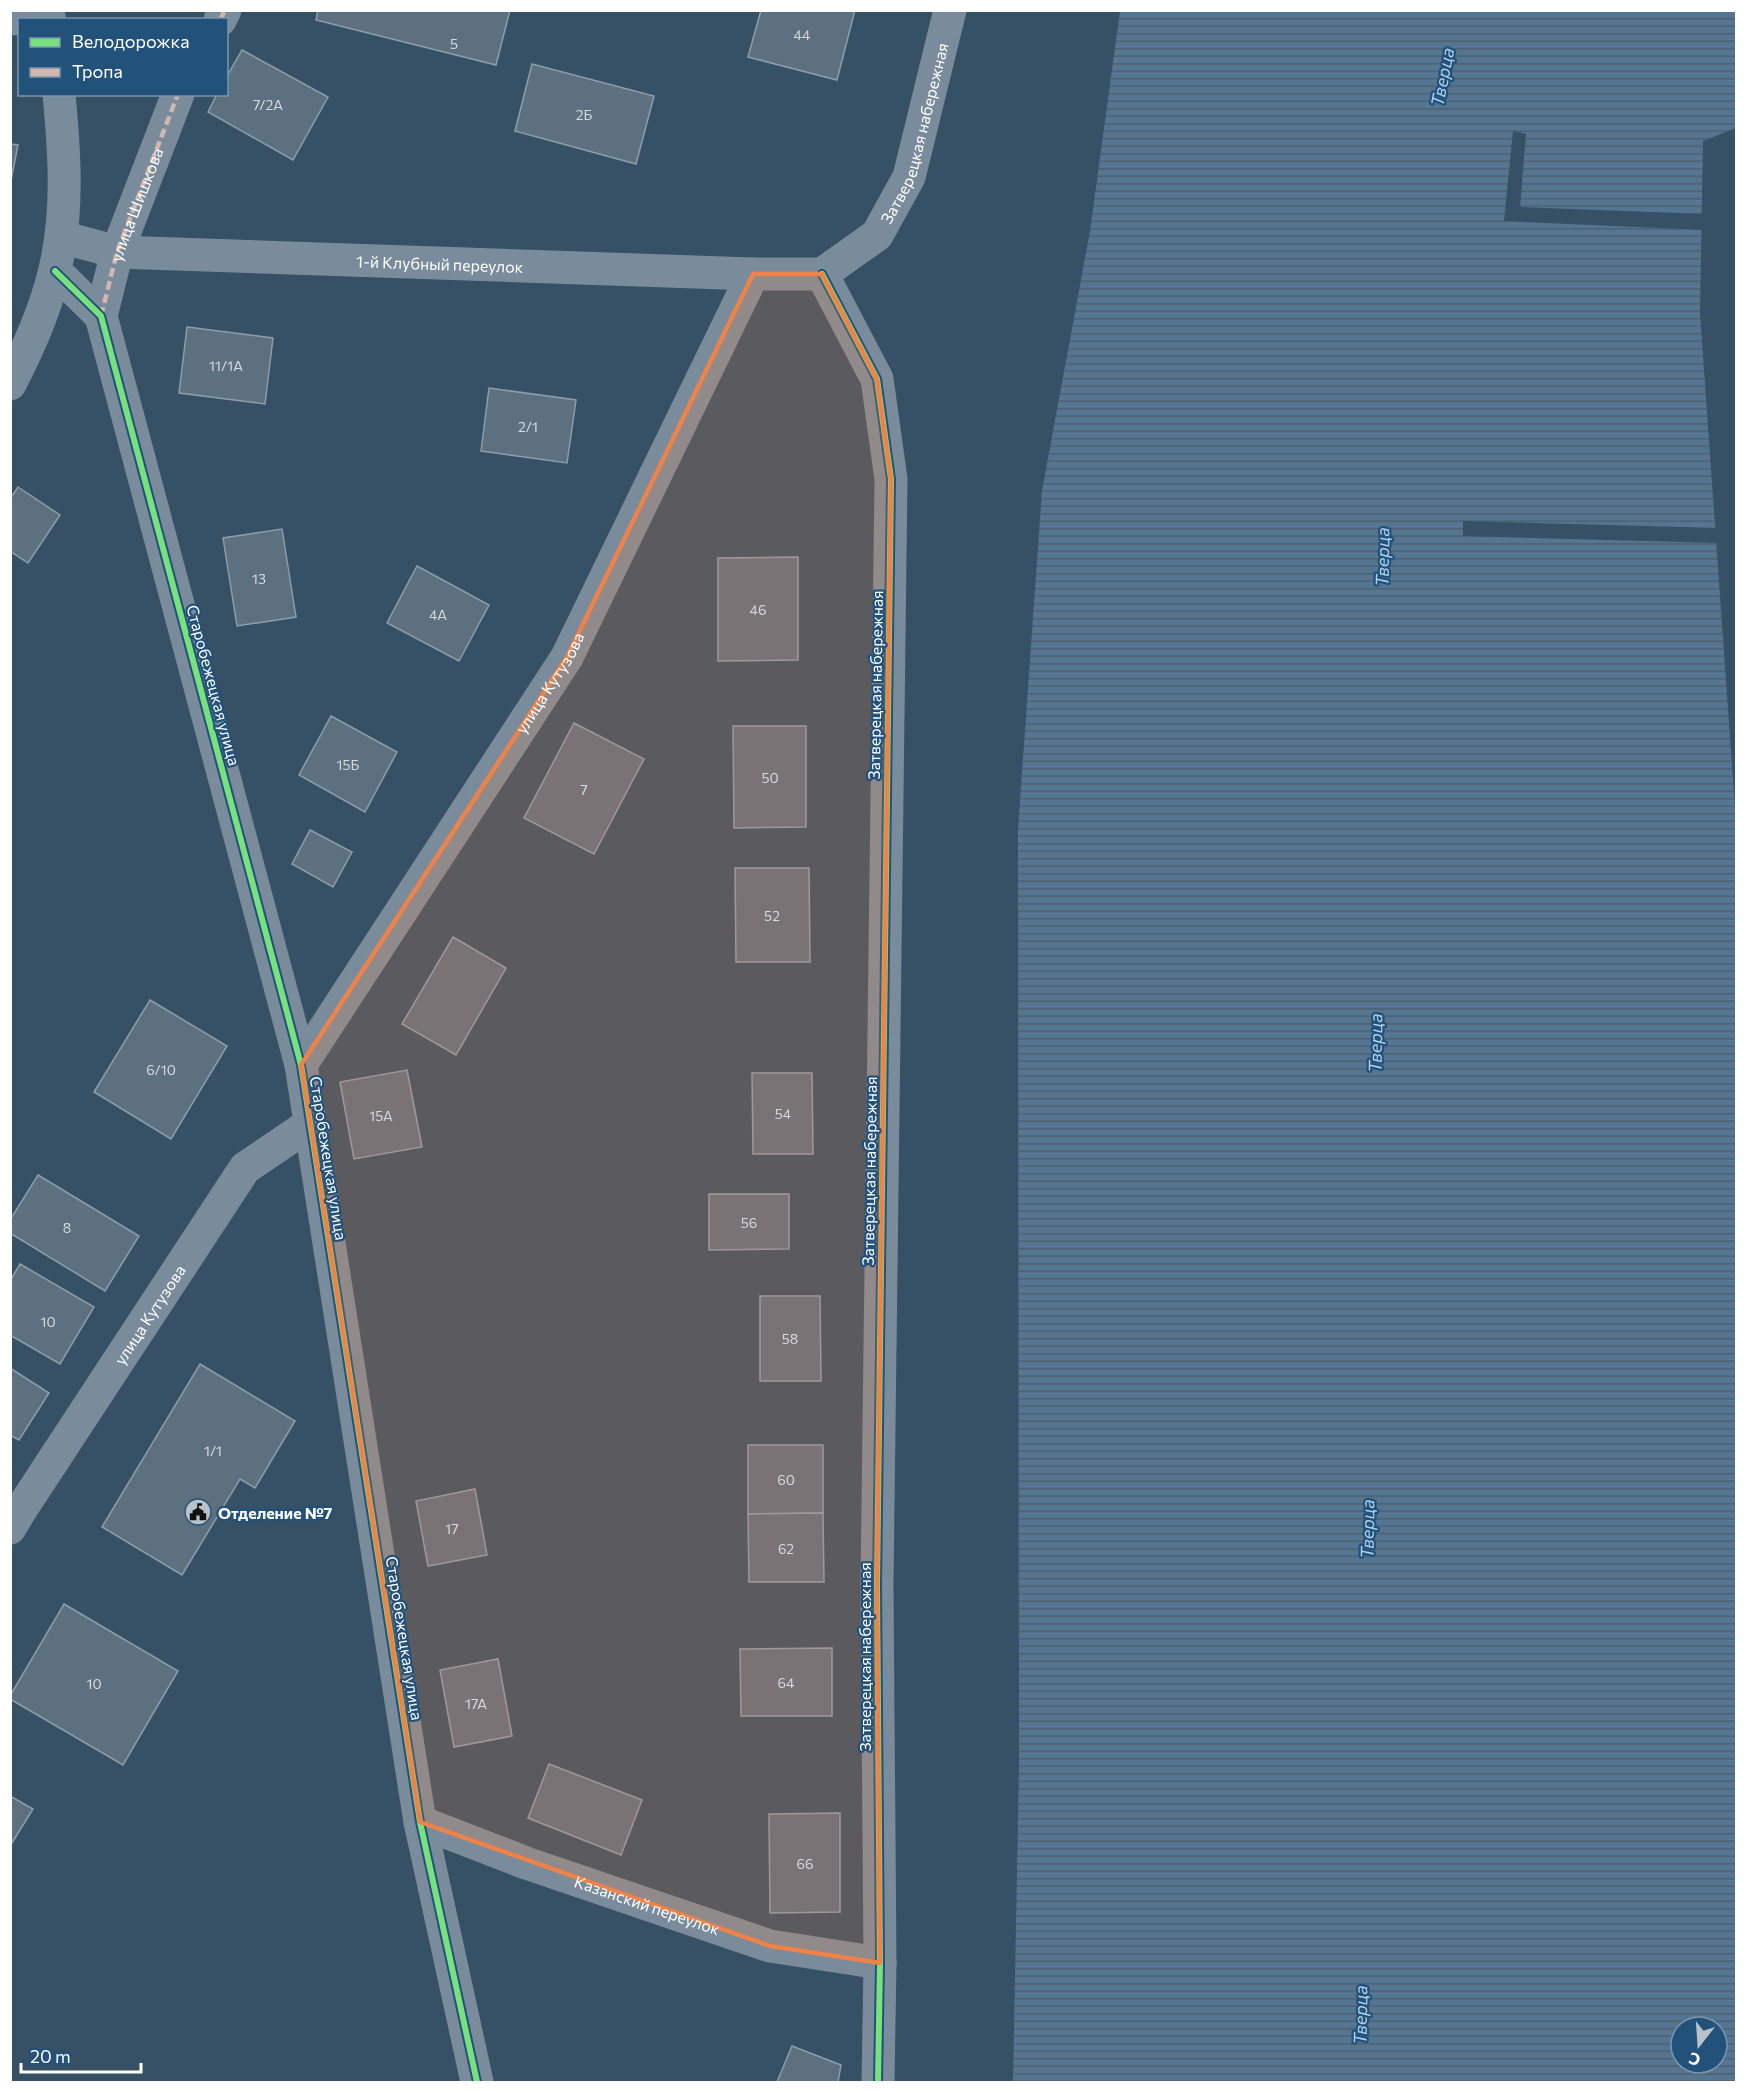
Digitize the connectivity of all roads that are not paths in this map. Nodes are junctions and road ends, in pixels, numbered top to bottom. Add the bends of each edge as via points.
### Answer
1 (950, 10) edge
2 (49, 15) edge
3 (26, 18) edge
4 (59, 96) edge
5 (177, 96) edge
6 (61, 237) junction
7 (117, 252) junction
8 (55, 271) junction
9 (753, 274) junction
10 (822, 274) junction
11 (101, 316) junction
12 (19, 347) edge
13 (10, 384) edge
14 (301, 1065) junction
15 (310, 1124) junction
16 (14, 1514) edge
17 (420, 1822) junction
18 (880, 1963) junction
19 (477, 2082) edge
20 (878, 2082) edge

1 - 10 street, Затверецкая набережная via 909,177 877,235
2 - 3 street
4 - 6 main road
5 - 7 street, улица Шишкова
6 - 7 street, 1-й Клубный переулок
6 - 8 main road
7 - 9 street, 1-й Клубный переулок
7 - 11 street, улица Шишкова
8 - 11 street
8 - 12 main road via 39,323
9 - 10 street, 1-й Клубный переулок
9 - 14 street, улица Кутузова via 567,657
10 - 18 street, Затверецкая набережная via 877,379 891,479 877,1585
11 - 14 street, Старобежецкая улица
12 - 13 main road
14 - 15 street, Старобежецкая улица
15 - 16 street, улица Кутузова via 245,1168
15 - 17 street, Старобежецкая улица
17 - 18 street, Казанский переулок via 526,1863 771,1946
17 - 19 street, Старобежецкая улица
18 - 20 street, Затверецкая набережная

